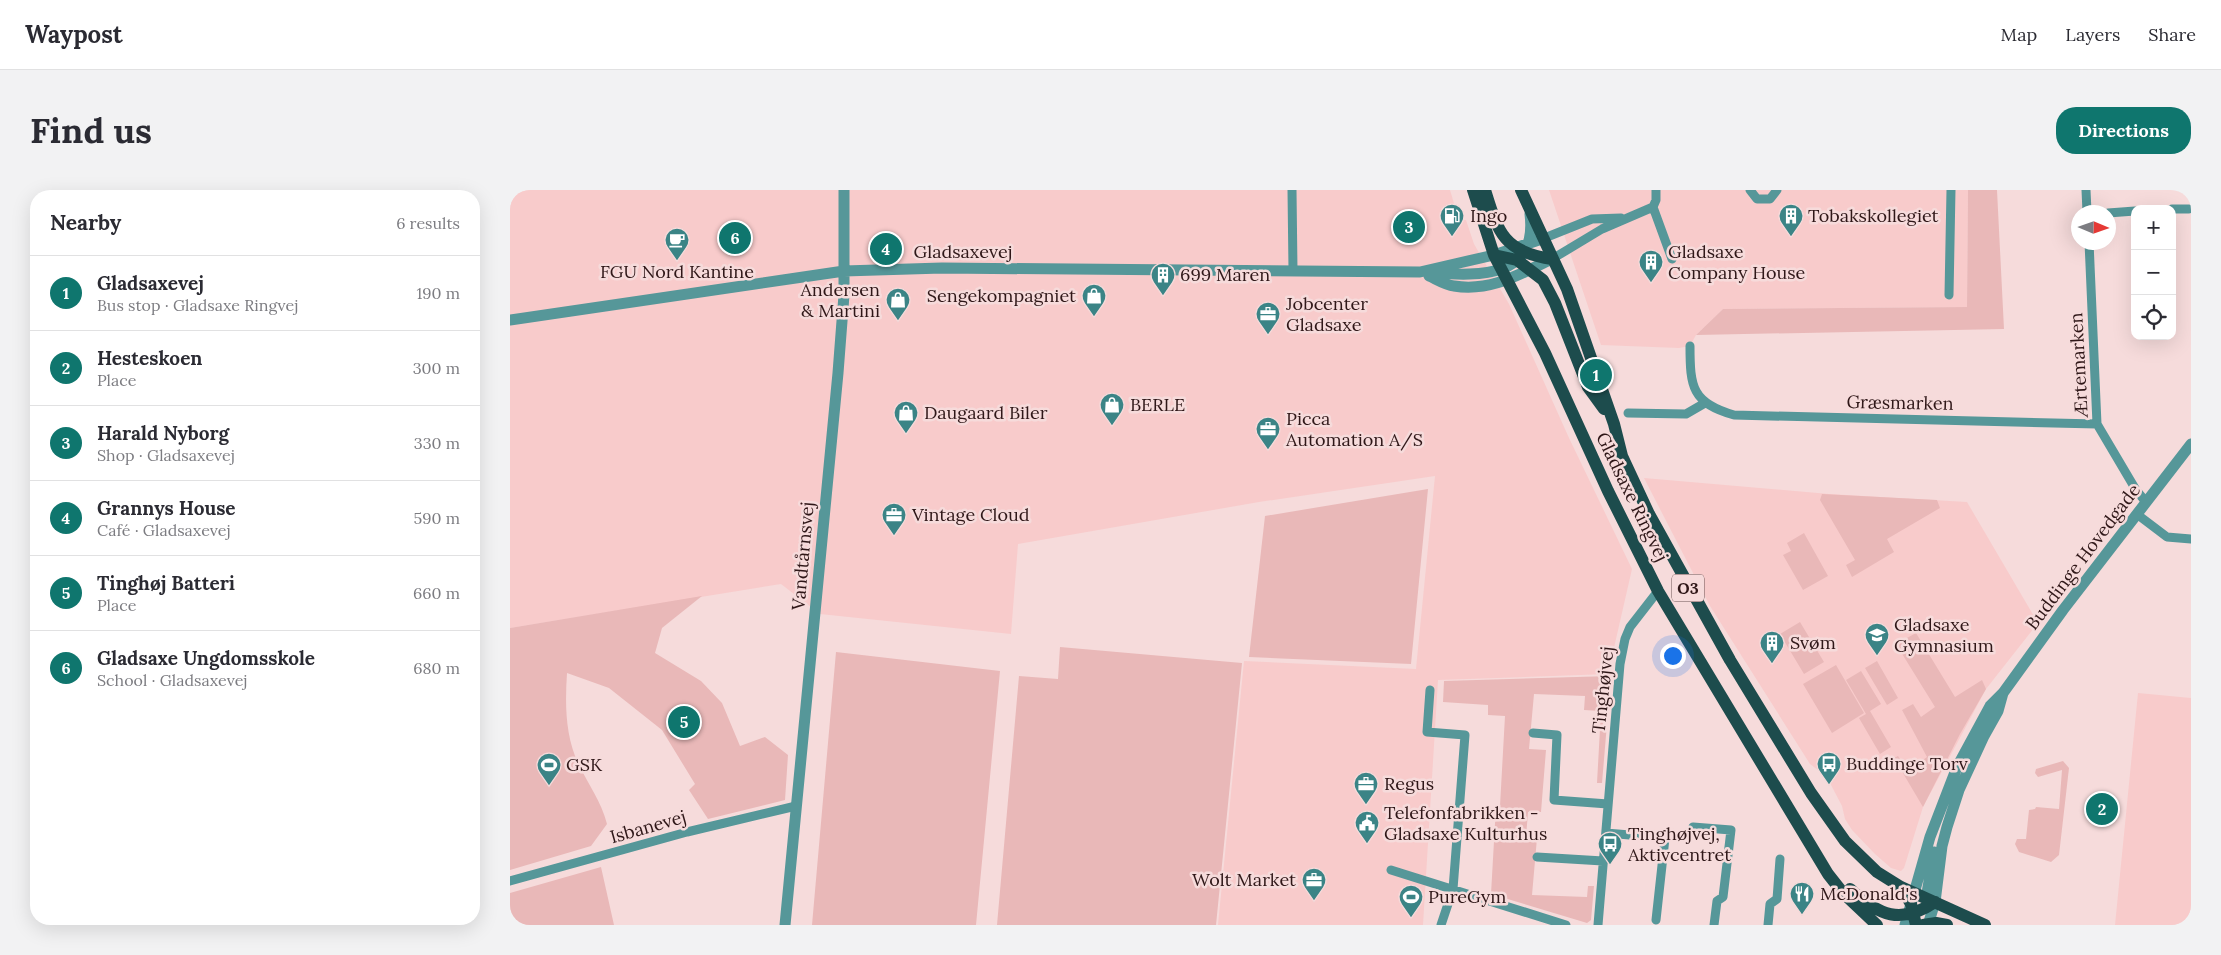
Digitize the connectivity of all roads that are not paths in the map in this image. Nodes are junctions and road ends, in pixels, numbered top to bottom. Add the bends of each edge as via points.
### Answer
1 (844, 190) edge
2 (1292, 190) edge
3 (1472, 190) edge
4 (1485, 190) edge
5 (1521, 190) edge
6 (1657, 190) edge
7 (1750, 190) edge
8 (1776, 190) edge
9 (1951, 190) edge
10 (2086, 190) edge
11 (2087, 205) edge
12 (1653, 206) junction
13 (2176, 209) edge
14 (2189, 209) dead end
15 (2131, 211) edge
16 (2116, 212) edge
17 (1530, 214) junction
18 (1627, 218) junction
19 (1542, 239) junction
20 (1521, 250) junction
21 (2089, 250) edge
22 (1494, 255) junction
23 (1552, 259) junction
24 (1672, 259) dead end
25 (1530, 269) junction
26 (1293, 270) junction
27 (844, 271) junction
28 (1420, 272) junction
29 (1504, 276) junction
30 (1949, 295) dead end
31 (510, 320) edge
32 (1690, 346) dead end
33 (1705, 403) junction
34 (1628, 413) dead end
35 (1614, 424) junction
36 (2098, 424) junction
37 (2191, 444) edge
38 (2146, 502) junction
39 (2138, 515) junction
40 (2191, 539) edge
41 (1658, 592) junction
42 (1430, 690) dead end
43 (2003, 693) junction
44 (1533, 734) dead end
45 (1608, 804) junction
46 (796, 806) junction
47 (1693, 828) dead end
48 (1606, 833) junction
49 (1812, 850) junction
50 (1538, 857) dead end
51 (1780, 859) dead end
52 (1603, 861) junction
53 (1391, 870) dead end
54 (510, 881) edge
55 (1453, 889) junction
56 (1920, 915) edge
57 (1656, 920) dead end
58 (785, 925) edge
59 (1440, 925) edge
60 (1566, 925) edge
61 (1598, 925) edge
62 (1714, 925) edge
63 (1768, 925) edge
64 (1877, 925) edge
65 (1947, 925) edge
66 (1985, 925) edge

1 - 27 street, Vandtårnsvej
2 - 26 street
3 - 22 main road, Gladsaxe Ringvej / O3
4 - 20 main road via 1499,230 1506,240
5 - 17 main road, Gladsaxe Ringvej / O3
6 - 12 street
7 - 8 street via 1757,199 1770,199
9 - 30 street
10 - 11 street
12 - 18 street
12 - 24 street
13 - 14 street
15 - 16 street
17 - 19 main road, Gladsaxe Ringvej / O3
17 - 20 street via 1531,231
18 - 19 street via 1592,219
18 - 23 street
19 - 20 street
19 - 23 main road, Gladsaxe Ringvej / O3
20 - 22 main road
20 - 23 main road
20 - 25 main road
20 - 29 street
21 - 36 street, Ærtemarken
22 - 28 street, Gladsaxevej
22 - 29 main road, Gladsaxe Ringvej / O3
23 - 25 street, Gladsaxevej
23 - 35 main road, Gladsaxe Ringvej / O3 via 1569,297
25 - 29 street, Gladsaxevej
25 - 35 main road via 1547,286 1588,387
26 - 27 street, Gladsaxevej via 942,268
26 - 28 street, Gladsaxevej
27 - 31 street, Gladsaxevej
27 - 46 street, Vandtårnsvej via 836,389
28 - 29 street, Gladsaxevej via 1453,286 1487,286
29 - 41 main road, Gladsaxe Ringvej / O3 via 1545,353
32 - 33 street via 1690,368 1695,388
33 - 34 street via 1686,414
33 - 36 street, Græsmarken via 1734,415
35 - 56 main road, Gladsaxe Ringvej / O3 via 1622,456 1682,578 1811,793 1850,846 1877,872 1901,888
36 - 38 street, Ærtemarken
37 - 38 street, Buddinge Hovedgade
38 - 39 street, Buddinge Hovedgade
39 - 40 street via 2167,537
39 - 43 street, Buddinge Hovedgade
41 - 45 street, Tinghøjvej via 1630,627 1625,639
41 - 49 main road, Gladsaxe Ringvej / O3
42 - 55 street via 1427,732 1465,735
43 - 56 street, Buddinge Hovedgade via 1998,711 1959,790
43 - 56 street, Buddinge Hovedgade via 1990,706 1957,767 1930,838
44 - 45 street via 1557,735 1554,800
45 - 48 street, Tinghøjvej
46 - 54 street, Isbanevej
46 - 58 street, Vandtårnsvej
47 - 62 street via 1731,830 1723,897 1716,901
48 - 52 street, Tinghøjvej
48 - 57 street via 1665,838
49 - 56 main road via 1881,915
49 - 64 main road, Gladsaxe Ringvej / O3 via 1843,893
50 - 52 street
51 - 63 street via 1777,899 1770,904
52 - 61 street, Tinghøjvej
53 - 55 street
55 - 59 street
55 - 60 street
56 - 65 main road
56 - 66 main road, O3

